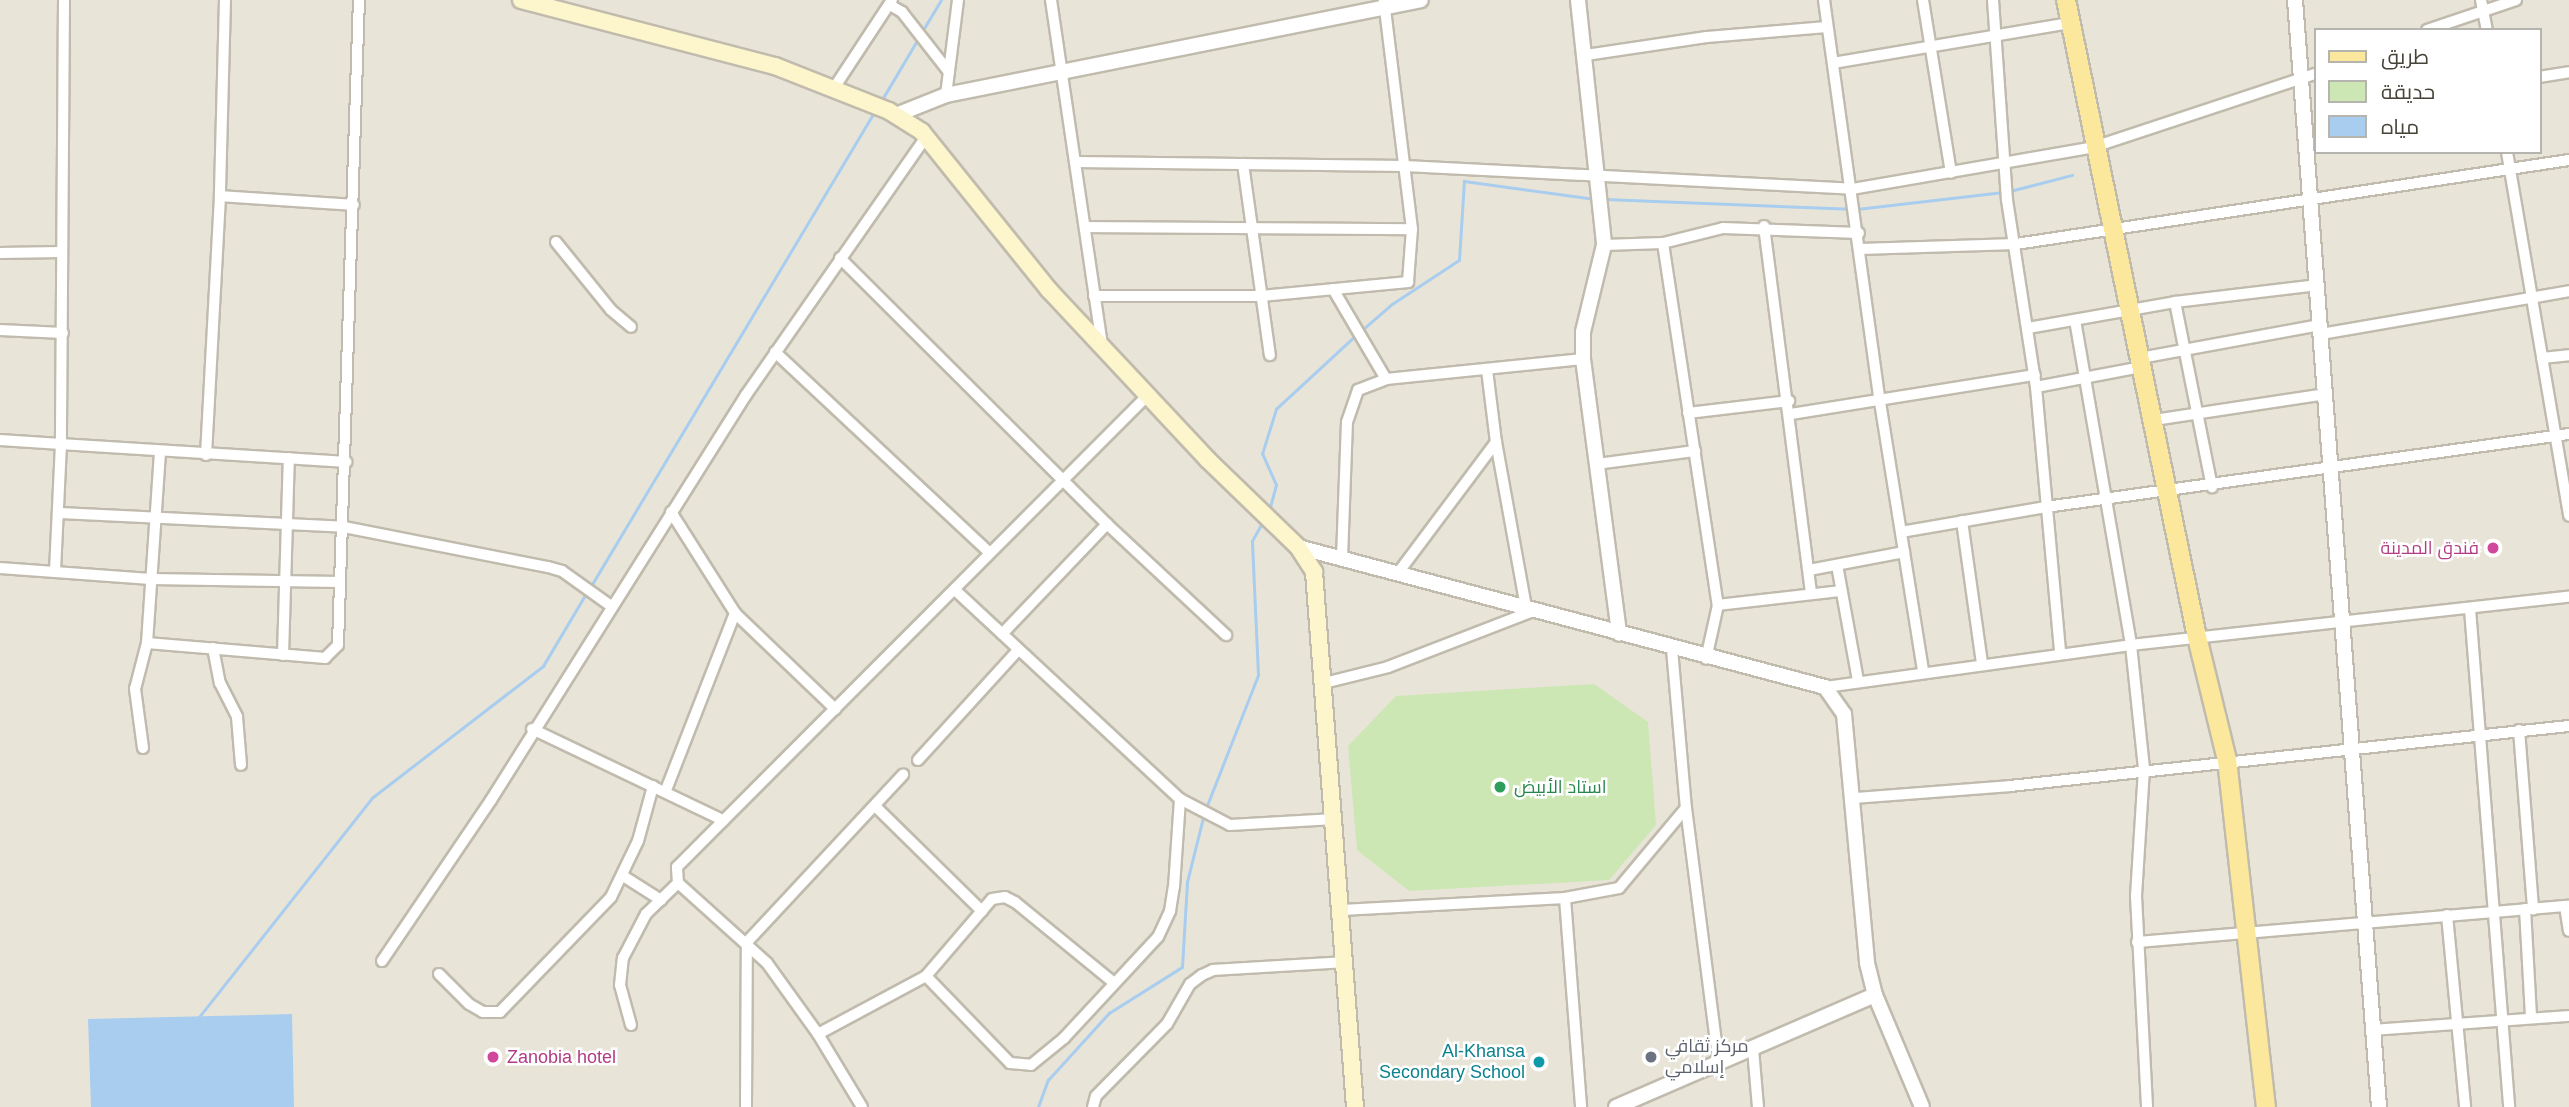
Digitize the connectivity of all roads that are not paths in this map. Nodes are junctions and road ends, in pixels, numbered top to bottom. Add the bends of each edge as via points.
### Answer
1 (64, 0) edge
2 (225, 0) edge
3 (359, 0) edge
4 (521, 0) edge
5 (958, 0) edge
6 (1051, 0) edge
7 (1421, 0) edge
8 (1578, 0) edge
9 (1824, 0) edge
10 (1923, 0) edge
11 (1993, 0) edge
12 (2066, 0) edge
13 (2295, 0) edge
14 (2516, 0) edge
15 (891, 3) edge
16 (1385, 3) edge
17 (2482, 5) edge
18 (2070, 23) junction
19 (1827, 26) junction
20 (2431, 28) edge
21 (2487, 28) edge
22 (1996, 34) junction
23 (1930, 44) junction
24 (1586, 55) junction
25 (1833, 63) junction
26 (1064, 70) junction
27 (948, 72) junction
28 (2569, 72) edge
29 (2314, 74) edge
30 (2541, 77) edge
31 (2300, 80) junction
32 (834, 88) junction
33 (946, 95) junction
34 (893, 113) junction
35 (927, 136) junction
36 (2094, 147) junction
37 (2507, 154) edge
38 (2569, 160) edge
39 (1076, 162) junction
40 (2007, 162) junction
41 (1243, 164) junction
42 (1405, 166) junction
43 (2510, 169) junction
44 (1951, 173) junction
45 (1596, 179) junction
46 (1852, 189) junction
47 (220, 197) junction
48 (2311, 202) junction
49 (354, 205) junction
50 (1764, 226) junction
51 (1085, 228) junction
52 (1251, 228) junction
53 (1412, 229) junction
54 (1858, 229) junction
55 (2112, 230) junction
56 (555, 243) dead end
57 (1663, 243) junction
58 (2016, 244) junction
59 (1604, 245) junction
60 (1860, 249) junction
61 (62, 252) junction
62 (0, 253) edge
63 (840, 258) junction
64 (2318, 285) junction
65 (1333, 289) junction
66 (2569, 291) edge
67 (1094, 296) junction
68 (1261, 296) junction
69 (2532, 296) junction
70 (2175, 302) junction
71 (2129, 310) junction
72 (2075, 320) junction
73 (631, 327) dead end
74 (2028, 328) junction
75 (2320, 329) junction
76 (0, 330) edge
77 (63, 332) junction
78 (1102, 348) junction
79 (2184, 350) junction
80 (775, 352) junction
81 (1269, 355) dead end
82 (2569, 355) edge
83 (2542, 358) junction
84 (1583, 359) junction
85 (2141, 363) junction
86 (1487, 370) junction
87 (2035, 375) junction
88 (2083, 378) junction
89 (1386, 379) junction
90 (2036, 387) junction
91 (2326, 394) junction
92 (1147, 396) junction
93 (1789, 401) junction
94 (1880, 402) junction
95 (1688, 412) junction
96 (1791, 414) junction
97 (2198, 414) junction
98 (2154, 420) junction
99 (2569, 434) edge
100 (2555, 435) junction
101 (0, 440) edge
102 (1496, 442) junction
103 (61, 444) junction
104 (1695, 451) junction
105 (160, 452) junction
106 (206, 455) junction
107 (289, 458) junction
108 (346, 462) junction
109 (1597, 464) junction
110 (2333, 469) junction
111 (1064, 479) junction
112 (2212, 487) junction
113 (2170, 493) junction
114 (2107, 499) junction
115 (2046, 507) junction
116 (671, 512) junction
117 (60, 513) junction
118 (2569, 516) edge
119 (156, 519) junction
120 (1962, 522) junction
121 (285, 524) junction
122 (1107, 524) junction
123 (344, 527) junction
124 (1901, 532) junction
125 (1298, 547) junction
126 (1904, 552) junction
127 (990, 553) junction
128 (1342, 558) junction
129 (1837, 565) junction
130 (0, 568) edge
131 (1809, 570) junction
132 (55, 572) junction
133 (1398, 573) junction
134 (151, 579) junction
135 (284, 581) junction
136 (340, 582) junction
137 (955, 590) junction
138 (1841, 591) junction
139 (1811, 593) junction
140 (2569, 597) edge
141 (1718, 605) junction
142 (611, 606) junction
143 (1531, 609) junction
144 (2470, 609) junction
145 (735, 613) junction
146 (2346, 622) junction
147 (1002, 634) junction
148 (1619, 634) junction
149 (1226, 635) dead end
150 (2197, 637) junction
151 (147, 643) junction
152 (2131, 645) junction
153 (213, 648) junction
154 (1672, 649) junction
155 (1018, 650) junction
156 (2060, 653) junction
157 (284, 655) junction
158 (1706, 659) junction
159 (1982, 663) junction
160 (1923, 671) junction
161 (1858, 680) junction
162 (1324, 683) junction
163 (1825, 687) junction
164 (835, 709) junction
165 (2569, 726) edge
166 (532, 729) junction
167 (2519, 730) junction
168 (2482, 735) junction
169 (143, 748) dead end
170 (2356, 749) junction
171 (918, 760) dead end
172 (2227, 760) junction
173 (241, 765) dead end
174 (2144, 769) junction
175 (903, 775) dead end
176 (653, 786) junction
177 (666, 790) junction
178 (1855, 798) junction
179 (1180, 799) junction
180 (875, 806) junction
181 (1686, 808) junction
182 (1335, 819) junction
183 (723, 820) junction
184 (623, 876) junction
185 (678, 883) junction
186 (1565, 898) junction
187 (661, 900) junction
188 (2567, 906) edge
189 (2529, 909) junction
190 (1342, 910) junction
191 (982, 911) junction
192 (2494, 912) junction
193 (2448, 915) junction
194 (2364, 922) junction
195 (2569, 931) edge
196 (2249, 932) junction
197 (747, 942) junction
198 (2137, 942) junction
199 (382, 961) dead end
200 (1346, 962) junction
201 (439, 974) dead end
202 (926, 976) junction
203 (1113, 982) junction
204 (1875, 995) junction
205 (2569, 1016) edge
206 (2531, 1018) junction
207 (2503, 1021) junction
208 (2456, 1023) junction
209 (631, 1025) dead end
210 (2374, 1031) junction
211 (818, 1034) junction
212 (1753, 1049) junction
213 (1719, 1064) junction
214 (1624, 1105) edge
215 (746, 1107) edge
216 (862, 1107) edge
217 (1093, 1107) edge
218 (1355, 1107) edge
219 (1581, 1107) edge
220 (1758, 1107) edge
221 (1922, 1107) edge
222 (2147, 1107) edge
223 (2266, 1107) edge
224 (2379, 1107) edge
225 (2465, 1107) edge
226 (2509, 1107) edge

1 - 61 street
2 - 47 street
3 - 49 street
4 - 32 main road via 715,49
5 - 27 street
6 - 26 street
7 - 16 street
8 - 24 street
9 - 19 street
10 - 23 street
11 - 22 street
12 - 18 main road
13 - 31 street
14 - 17 street
15 - 27 street
15 - 32 street
16 - 26 street
16 - 42 street
17 - 20 street
17 - 21 street
18 - 22 street
18 - 36 main road
19 - 24 street
19 - 25 street
22 - 23 street
22 - 40 street
23 - 25 street
23 - 44 street
24 - 45 street
25 - 46 street
26 - 33 street
26 - 39 street
27 - 33 street
28 - 30 street
29 - 31 street
31 - 36 street
31 - 48 street
32 - 34 main road
33 - 34 street
34 - 35 main road
35 - 63 street
35 - 78 main road via 1049,290
36 - 40 street
36 - 55 main road
37 - 43 street
38 - 43 street
39 - 41 street
39 - 51 street
40 - 44 street
40 - 58 street via 2007,200
41 - 42 street
41 - 52 street
42 - 45 street
42 - 53 street
43 - 48 street
43 - 69 street
44 - 46 street
45 - 46 street
45 - 59 street
46 - 54 street
47 - 49 street
47 - 106 street
48 - 55 street
48 - 64 street
49 - 108 street
50 - 54 street
50 - 57 street via 1704,230
50 - 93 street
51 - 52 street
51 - 67 street
52 - 53 street
52 - 68 street
53 - 65 street via 1408,282
54 - 60 street
55 - 58 street
55 - 71 main road
56 - 73 street
57 - 59 street
57 - 95 street
58 - 60 street
58 - 74 street
59 - 84 street via 1583,332
60 - 94 street
61 - 62 street
61 - 77 street
63 - 80 street
63 - 111 street
64 - 70 street
64 - 75 street
65 - 68 street
65 - 89 street
66 - 69 street
67 - 68 street
67 - 78 street
68 - 81 street
69 - 75 street
69 - 83 street
70 - 71 street
70 - 79 street
71 - 72 street
71 - 85 main road
72 - 74 street
72 - 88 street
74 - 87 street
75 - 79 street
75 - 91 street
76 - 77 street
77 - 103 street
78 - 92 main road
79 - 85 street
79 - 97 street
80 - 116 street
80 - 127 street
82 - 83 street
83 - 100 street
84 - 86 street
84 - 109 street
85 - 88 street
85 - 98 main road
86 - 89 street
86 - 102 street
87 - 90 street
87 - 94 street
88 - 90 street
88 - 114 street
89 - 128 street via 1358,390 1347,422
90 - 115 street
91 - 97 street
91 - 110 street
92 - 111 street
92 - 125 main road
93 - 95 street
93 - 96 street
94 - 96 street
94 - 124 street
95 - 104 street
96 - 131 street
97 - 98 street
97 - 112 street
98 - 113 main road
99 - 100 street
100 - 110 street
100 - 118 street
101 - 103 street
102 - 133 street
102 - 143 street
103 - 105 street
103 - 117 street
104 - 109 street
104 - 141 street
105 - 106 street
105 - 119 street
106 - 107 street
107 - 108 street
107 - 121 street
108 - 123 street
109 - 148 street
110 - 112 street
110 - 146 street
111 - 122 street
111 - 127 street
112 - 113 street
113 - 114 street
113 - 150 main road
114 - 115 street
114 - 152 street
115 - 120 street
115 - 156 street
116 - 142 street
116 - 145 street
117 - 119 street
117 - 132 street
119 - 121 street
119 - 134 street
120 - 124 street
120 - 159 street
121 - 123 street
121 - 135 street
122 - 147 street
122 - 149 street
123 - 136 street
123 - 142 street via 548,567
124 - 126 street
125 - 128 street
125 - 162 main road via 1314,572
126 - 129 street
126 - 160 street
127 - 137 street
128 - 133 street
129 - 131 street
129 - 138 street
130 - 132 street
131 - 139 street
132 - 134 street
133 - 143 street
134 - 135 street
134 - 151 street
135 - 136 street
135 - 157 street
136 - 157 street via 334,653 326,659
137 - 147 street
137 - 164 street
138 - 139 street
138 - 161 street
139 - 141 street
140 - 144 street
141 - 158 street
142 - 166 street
143 - 148 street
143 - 162 street via 1388,667
144 - 146 street
144 - 168 street
145 - 164 street
145 - 177 street
146 - 150 street
146 - 170 street
147 - 155 street
148 - 154 street
150 - 152 street
150 - 172 main road
151 - 153 street
151 - 169 street via 135,689
152 - 156 street
152 - 174 street
153 - 157 street
153 - 173 street via 220,683 237,717
154 - 158 street
154 - 181 street
155 - 171 street
155 - 179 street
156 - 159 street
158 - 163 street
159 - 160 street
160 - 161 street
161 - 163 street
162 - 182 main road
163 - 178 street via 1844,714
164 - 183 street
165 - 167 street
166 - 176 street
166 - 199 street via 485,810
167 - 168 street
167 - 189 street
168 - 170 street
168 - 192 street
170 - 172 street
170 - 194 street
172 - 174 street
172 - 196 main road
174 - 178 street
174 - 198 street
175 - 180 street
176 - 177 street
176 - 184 street
177 - 183 street
178 - 204 street via 1867,963
179 - 182 street via 1230,825
179 - 203 street via 1170,911 1158,937
180 - 191 street
180 - 197 street
181 - 186 street via 1619,888
181 - 213 street
182 - 190 main road
183 - 185 street via 677,867
184 - 187 street
184 - 201 street via 611,897 500,1012 483,1012 469,1004
185 - 187 street
185 - 197 street
186 - 190 street
186 - 219 street
187 - 209 street via 634,933 623,958 620,985
188 - 189 street
188 - 195 street
189 - 192 street
189 - 206 street
190 - 200 main road
191 - 202 street
191 - 203 street via 992,899 1005,897 1015,902
192 - 193 street
192 - 207 street
193 - 194 street
193 - 208 street
194 - 196 street
194 - 210 street
196 - 198 street
196 - 223 main road
197 - 211 street
197 - 215 street
198 - 222 street
200 - 217 street via 1213,970 1202,975 1190,984 1167,1024 1096,1096
200 - 218 main road
202 - 203 street via 1010,1063 1020,1067 1031,1065 1064,1038
202 - 211 street
204 - 212 street
204 - 221 street
205 - 206 street
206 - 207 street
207 - 208 street
207 - 226 street
208 - 210 street
208 - 225 street
210 - 224 street
211 - 216 street
212 - 213 street
212 - 220 street
213 - 214 street

